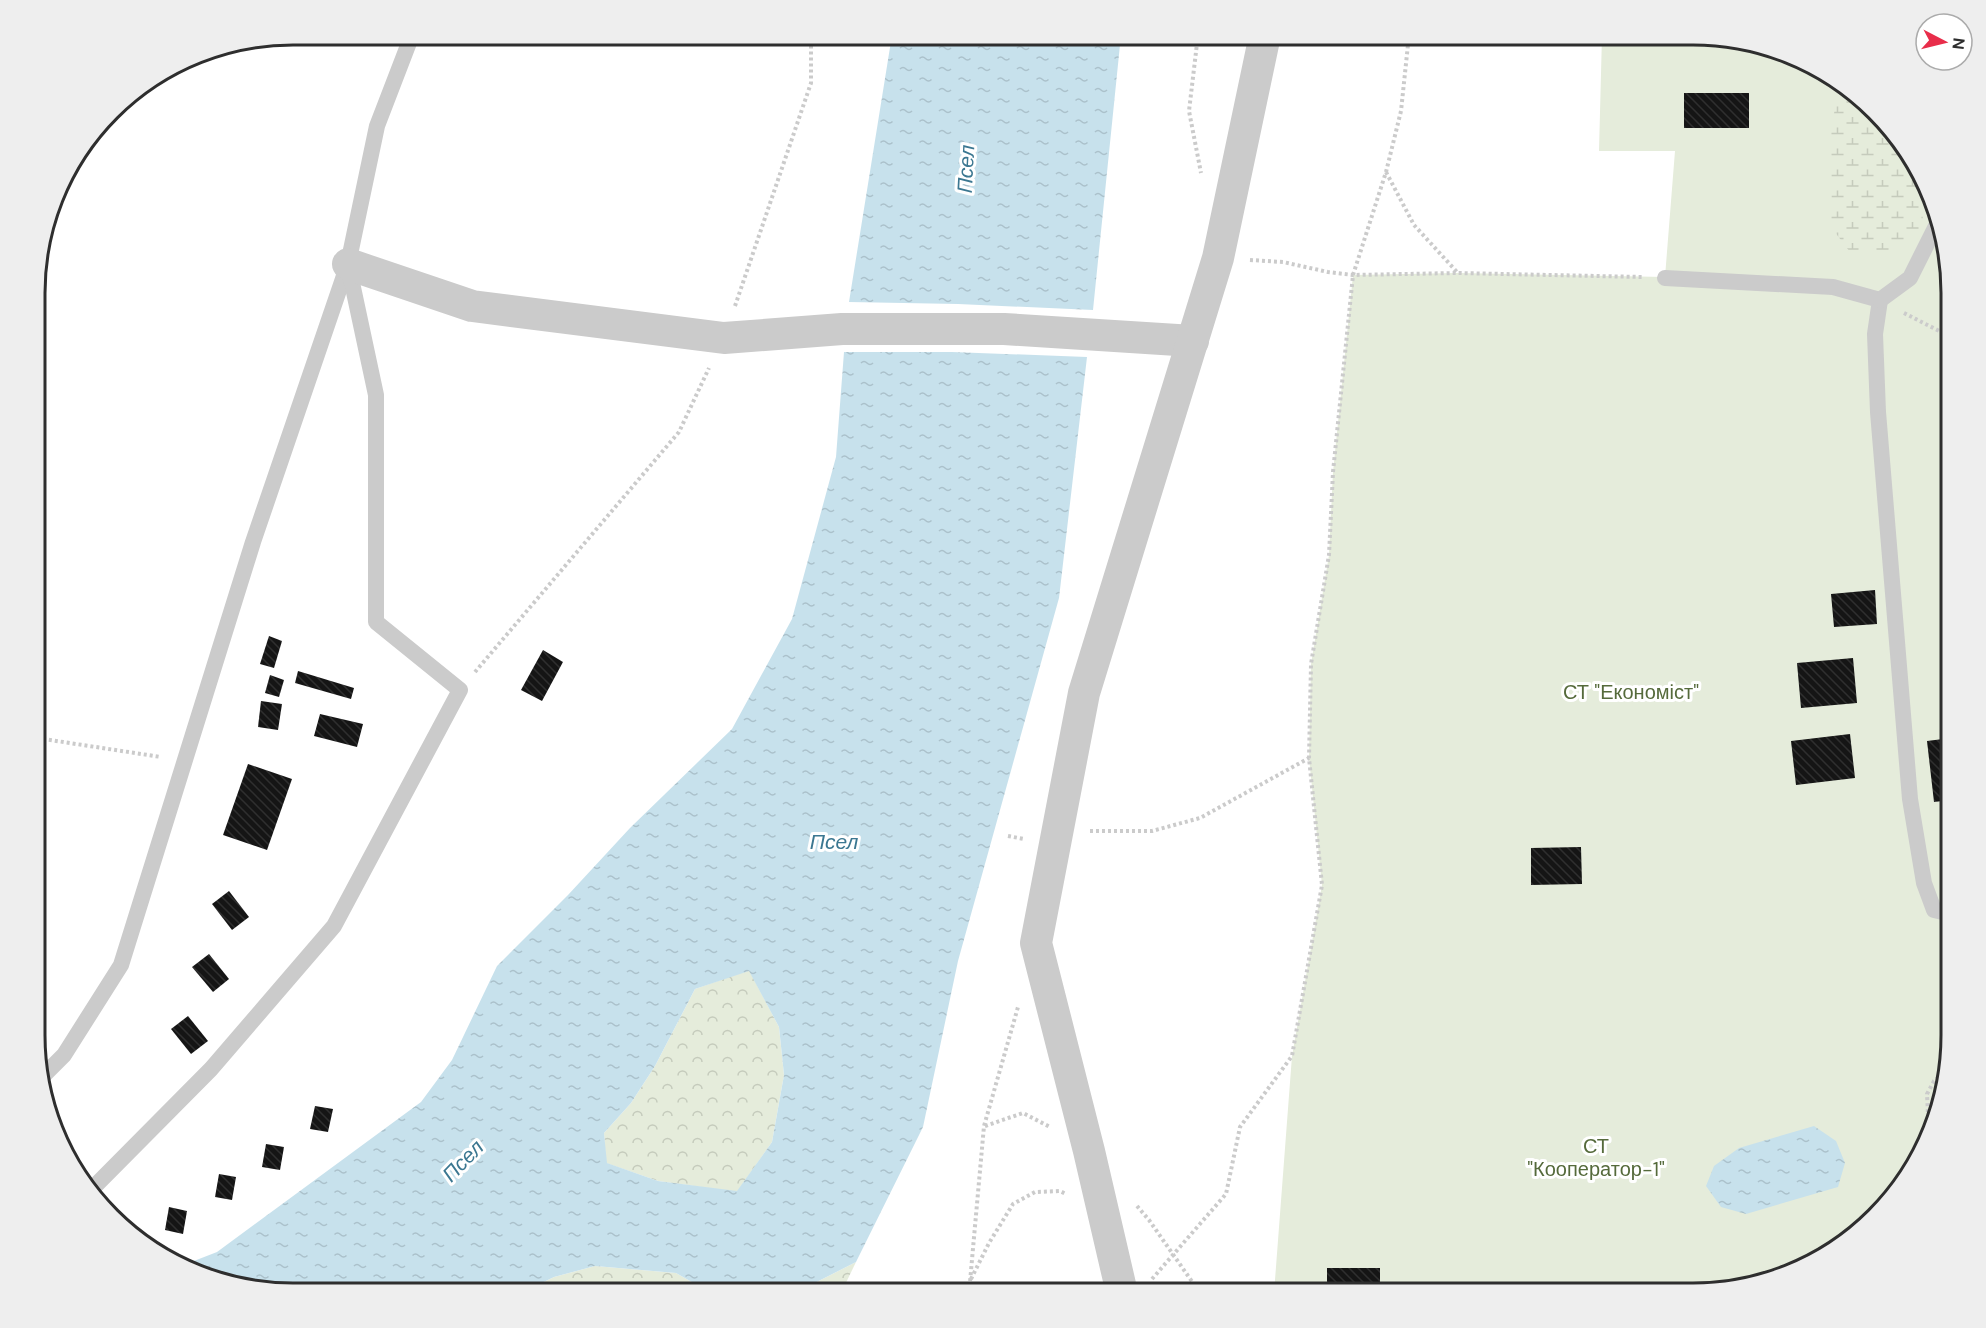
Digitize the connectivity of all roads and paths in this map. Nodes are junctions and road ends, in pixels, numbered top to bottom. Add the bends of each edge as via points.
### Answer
1 (408, 45) edge
2 (811, 45) edge
3 (1197, 45) edge
4 (1262, 45) edge
5 (1408, 45) edge
6 (1386, 172) junction
7 (1202, 179) dead end
8 (1933, 231) edge
9 (1218, 258) junction
10 (348, 264) junction
11 (1457, 273) junction
12 (1353, 275) junction
13 (1665, 278) joint
14 (1880, 300) junction
15 (1941, 333) edge
16 (724, 338) junction
17 (1193, 341) junction
18 (460, 690) junction
19 (45, 739) edge
20 (1309, 758) junction
21 (186, 760) junction
22 (1059, 820) junction
23 (1941, 912) edge
24 (1020, 1000) dead end
25 (48, 1071) edge
26 (1937, 1078) edge
27 (1928, 1115) edge
28 (96, 1185) edge
29 (1102, 1212) junction
30 (970, 1283) joint
31 (1132, 1283) edge
32 (1141, 1283) edge

1 - 10 lane via 377,126
2 - 16 path via 811,83
3 - 7 path via 1189,111
4 - 9 street
5 - 6 path via 1401,111
6 - 11 path via 1414,225
6 - 12 path
8 - 14 lane via 1910,278
9 - 12 path via 1283,262
9 - 17 street
10 - 16 street via 472,306
10 - 18 lane via 376,396 376,622
10 - 21 lane via 253,542
11 - 12 path
11 - 13 path
12 - 20 path via 1333,472 1329,555 1311,664
13 - 14 lane via 1833,287
14 - 15 path
14 - 23 lane via 1875,334 1878,412 1910,799 1924,883 1934,910
16 - 17 street via 842,329 1004,329
16 - 18 path via 679,432
17 - 22 street via 1084,693
18 - 28 lane via 334,926 211,1069
19 - 21 path
20 - 22 path via 1200,818 1152,831 1092,832
20 - 32 path via 1322,885 1292,1056 1240,1127 1226,1194
21 - 25 lane via 121,965 64,1055
22 - 29 street via 1036,943
24 - 30 path via 984,1126
26 - 27 path via 1927,1094
29 - 30 path via 1060,1191 1035,1192 1013,1204
29 - 31 street

